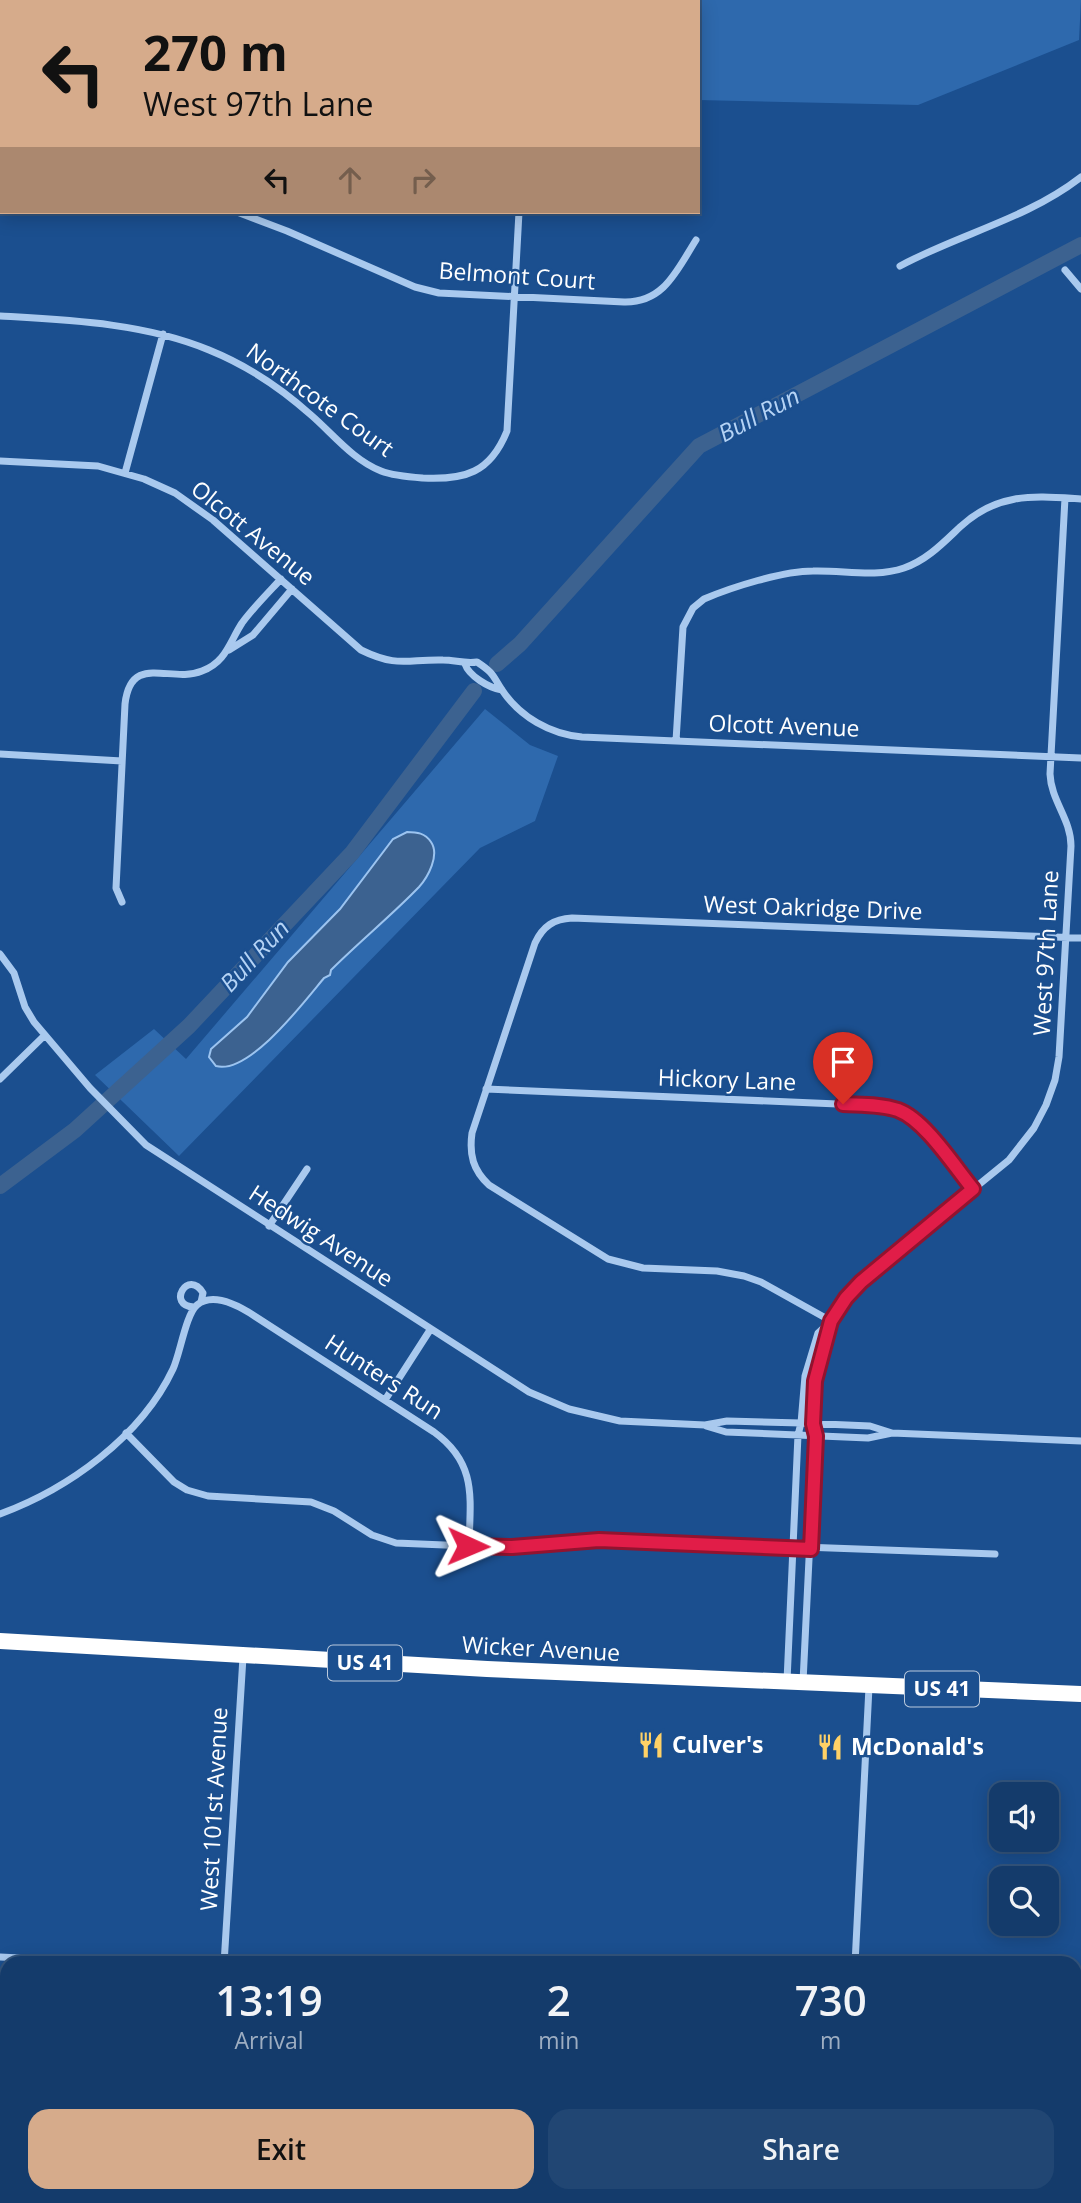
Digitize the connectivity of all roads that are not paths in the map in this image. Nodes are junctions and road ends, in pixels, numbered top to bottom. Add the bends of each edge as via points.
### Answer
1 (1081, 177) edge
2 (242, 214) edge
3 (519, 214) edge
4 (696, 240) dead end
5 (900, 266) dead end
6 (1065, 270) dead end
7 (1081, 289) edge
8 (516, 298) junction
9 (0, 316) edge
10 (163, 334) junction
11 (0, 461) edge
12 (125, 473) junction
13 (1065, 498) junction
14 (1081, 499) edge
15 (281, 579) junction
16 (292, 589) junction
17 (228, 651) junction
18 (465, 664) junction
19 (502, 690) junction
20 (676, 741) junction
21 (0, 754) edge
22 (1051, 757) junction
23 (1081, 758) edge
24 (122, 761) junction
25 (122, 902) dead end
26 (1067, 937) junction
27 (1081, 938) edge
28 (0, 954) edge
29 (45, 1035) junction
30 (0, 1079) edge
31 (486, 1089) junction
32 (307, 1169) dead end
33 (973, 1189) junction
34 (269, 1226) junction
35 (831, 1321) junction
36 (430, 1330) junction
37 (385, 1400) junction
38 (801, 1423) junction
39 (813, 1424) junction
40 (705, 1425) junction
41 (126, 1433) junction
42 (892, 1433) junction
43 (798, 1435) junction
44 (816, 1436) junction
45 (1081, 1441) edge
46 (0, 1514) edge
47 (468, 1546) junction
48 (793, 1548) junction
49 (811, 1549) junction
50 (995, 1554) dead end
51 (0, 1641) edge
52 (243, 1657) junction
53 (795, 1684) junction
54 (869, 1687) junction
55 (1081, 1694) edge
56 (224, 1956) edge
57 (855, 1956) edge

1 - 5 street via 1039,204
2 - 8 street, Belmont Court via 415,287
3 - 8 street, Northcote Court
4 - 8 street, Belmont Court via 666,285 645,301
6 - 7 street
8 - 10 street, Northcote Court via 507,431 491,460 470,474 451,478 381,471 263,378 213,351
9 - 10 street, Northcote Court
10 - 12 street
11 - 12 street, Olcott Avenue via 86,465
12 - 15 street, Olcott Avenue via 183,498
13 - 14 street
13 - 20 street via 1018,497 994,503 920,561 895,571 798,572 704,599 682,627
13 - 22 street, West 97th Lane
15 - 16 street, Olcott Avenue
15 - 17 street via 242,624
16 - 17 street via 253,635
16 - 18 street, Olcott Avenue via 370,654 398,663 438,659
17 - 24 street via 195,673 151,672 133,680 126,698
18 - 19 street, Olcott Avenue via 491,688
18 - 19 street, Olcott Avenue via 483,666 497,678
19 - 20 street, Olcott Avenue via 533,720 561,734
20 - 22 street, Olcott Avenue
21 - 24 street
22 - 23 street, Olcott Avenue
22 - 26 street, West 97th Lane via 1052,790 1071,831
24 - 25 street via 116,888
26 - 27 street, West Oakridge Drive
26 - 31 street, West Oakridge Drive via 559,919 546,926 535,943
26 - 33 street, West 97th Lane via 1059,1057 1051,1093 1018,1151
28 - 29 street, Hedwig Avenue
29 - 30 street
29 - 34 street, Hedwig Avenue via 153,1151
31 - 33 street, Hickory Lane via 884,1106 903,1112 920,1125
31 - 35 street via 472,1133 473,1163 489,1185 608,1259 643,1268 744,1276
32 - 34 street
33 - 35 street, West 97th Lane via 861,1282
34 - 36 street, Hedwig Avenue
35 - 38 street, West 97th Lane via 818,1333 808,1360
35 - 39 street, West 97th Lane via 815,1381
36 - 37 street
36 - 40 street, Hedwig Avenue via 518,1387 569,1409 620,1421
37 - 41 street, Hunters Run via 248,1312 215,1300 190,1313 167,1381
37 - 47 street, Hunters Run via 442,1437 460,1457 470,1489
38 - 39 street, Hedwig Avenue
38 - 40 street, Hedwig Avenue via 727,1421
38 - 43 street, West 97th Lane
39 - 42 street, Hedwig Avenue via 878,1427
39 - 44 street, West 97th Lane
40 - 43 street, Hedwig Avenue via 726,1433
41 - 46 street via 69,1480
41 - 47 street via 174,1482 194,1493 311,1502 388,1541
42 - 44 street, Hedwig Avenue via 868,1438
42 - 45 street
43 - 44 street, Hedwig Avenue
43 - 48 street, West 97th Lane
44 - 49 street, West 97th Lane
47 - 48 street via 599,1540
48 - 49 street
48 - 53 street, West 97th Lane
49 - 50 street
49 - 53 street, West 97th Lane via 806,1675
51 - 52 highway, Wicker Avenue / US 41
52 - 53 highway, Wicker Avenue / US 41
52 - 56 street, West 101st Avenue
53 - 54 highway, Wicker Avenue / US 41
54 - 55 highway, Wicker Avenue / US 41
54 - 57 street

